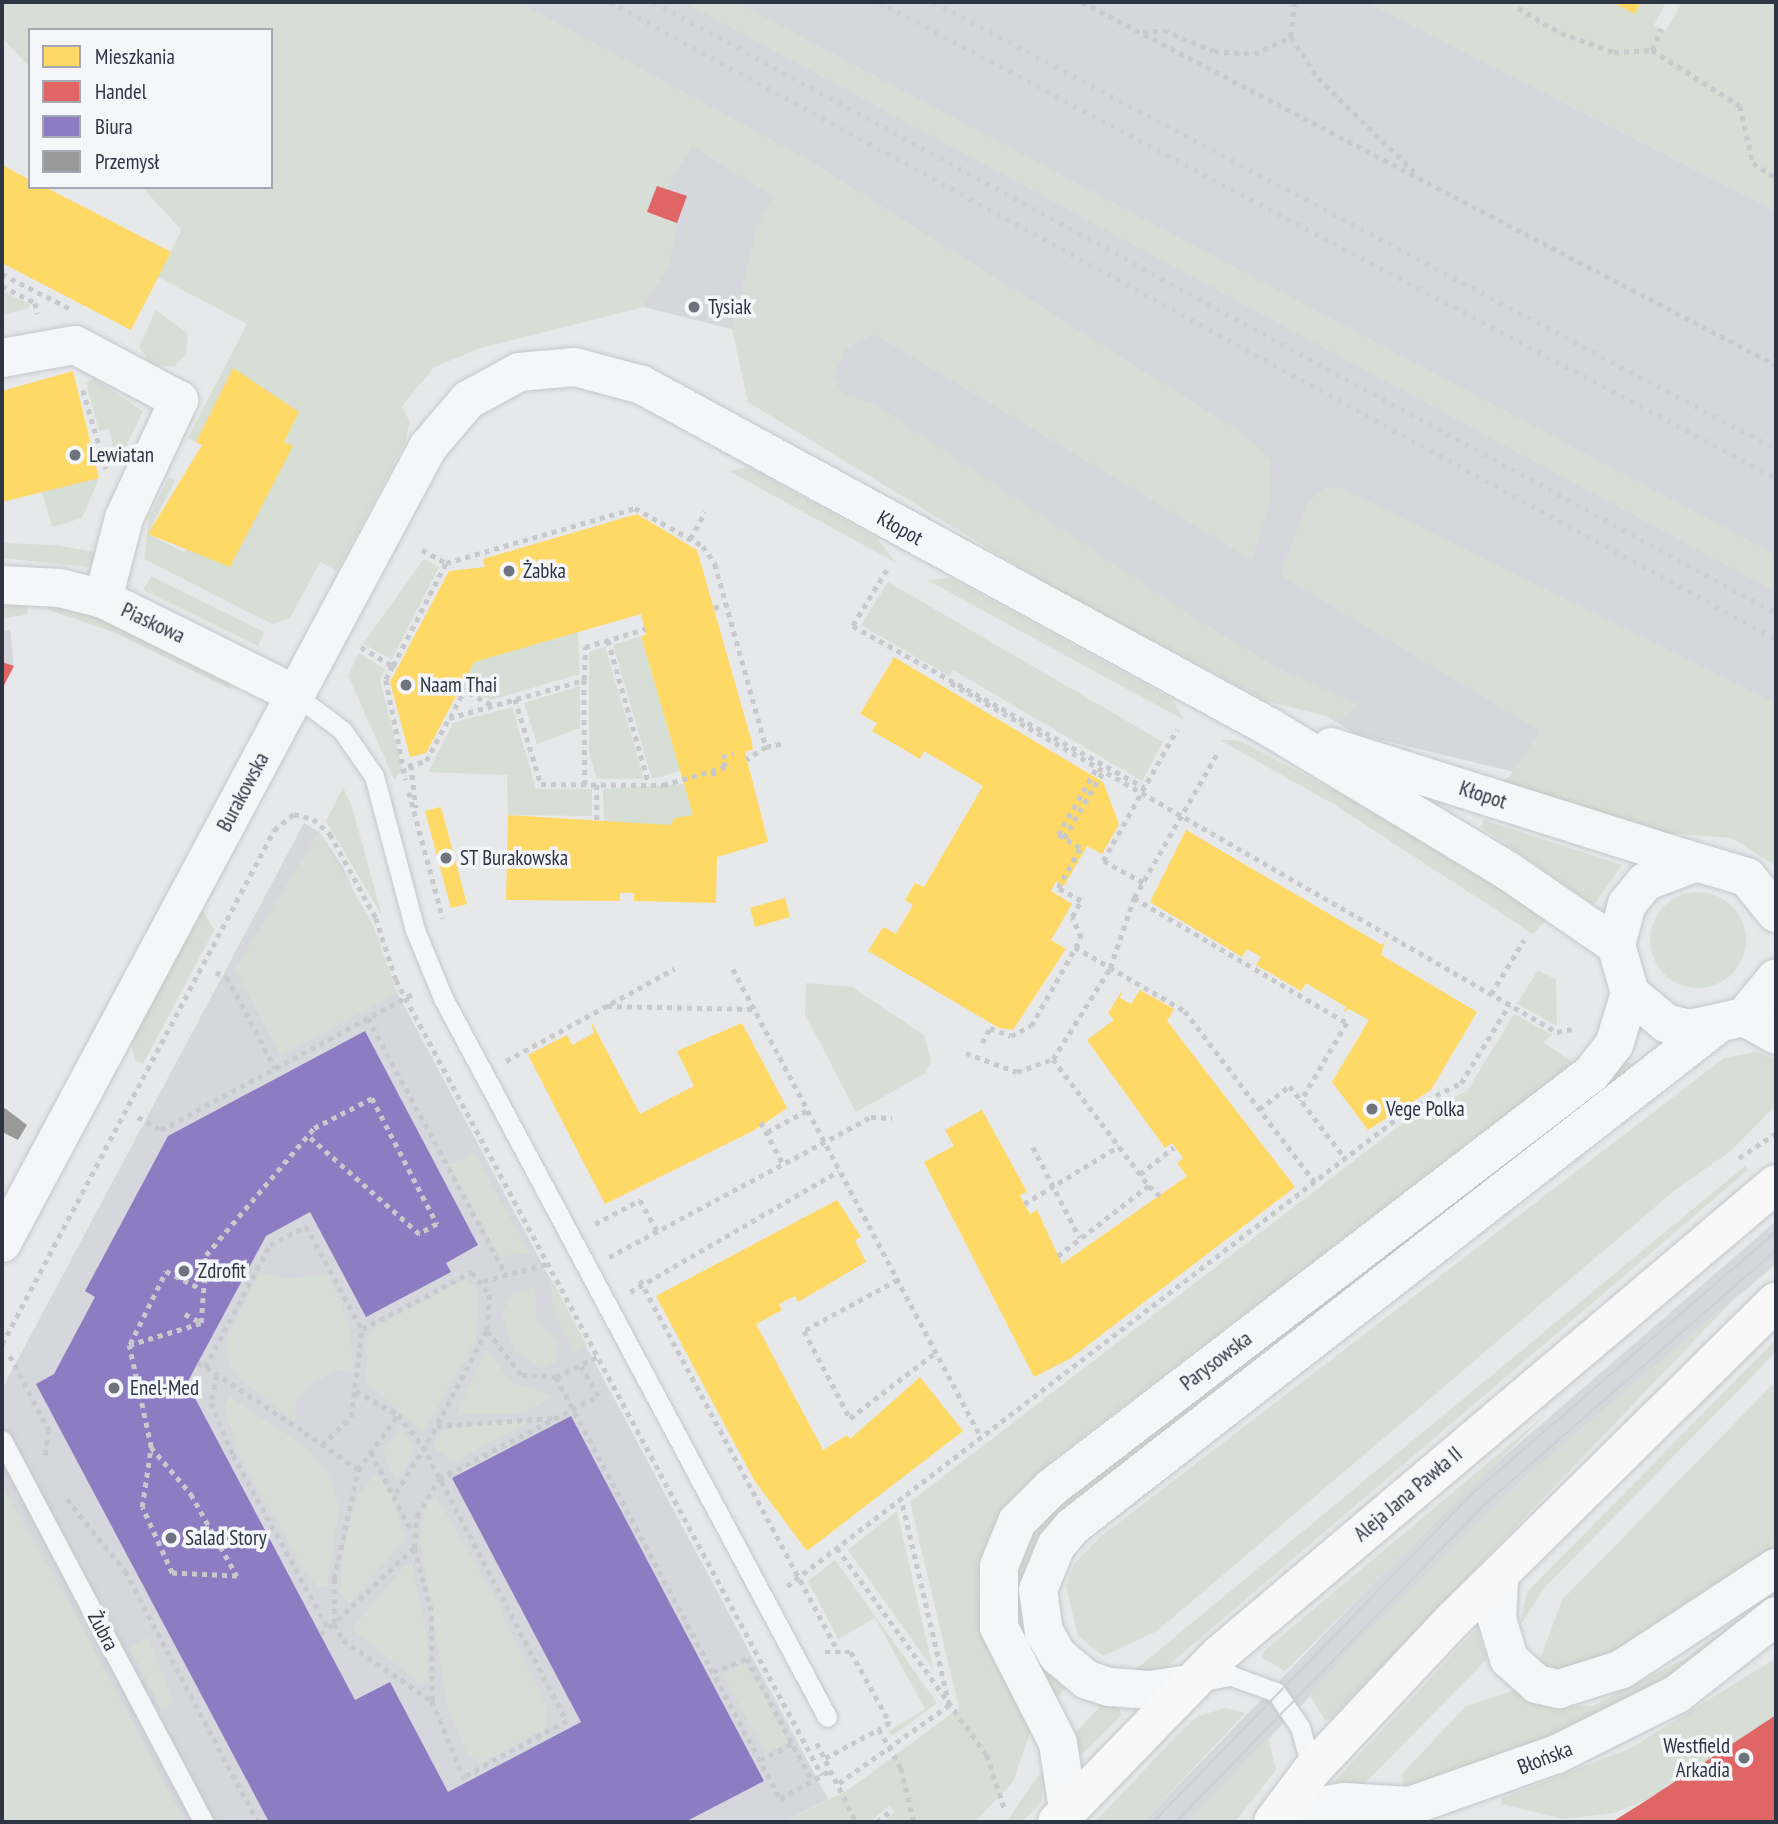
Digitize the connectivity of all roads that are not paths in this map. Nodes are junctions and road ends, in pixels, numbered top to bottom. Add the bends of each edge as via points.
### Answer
1 (2, 358) edge
2 (519, 372) joint
3 (2, 585) edge
4 (103, 599) junction
5 (294, 694) junction
6 (1271, 728) junction
7 (1696, 862) junction
8 (1776, 913) edge
9 (1616, 945) junction
10 (1776, 978) edge
11 (1630, 993) junction
12 (1744, 1027) edge
13 (1771, 1188) edge
14 (2, 1243) edge
15 (1776, 1303) edge
16 (2, 1440) edge
17 (1776, 1568) edge
18 (1499, 1581) junction
19 (1775, 1617) edge
20 (1189, 1684) junction
21 (827, 1717) dead end
22 (1312, 1770) junction
23 (1062, 1816) edge
24 (1277, 1818) edge
25 (203, 1822) edge

1 - 4 street via 75,345 179,400 124,518
2 - 5 street, Burakowska via 468,400 428,447
2 - 6 street, Kłopot via 575,367 642,385
3 - 4 street, Piaskowa via 60,588
4 - 5 street, Piaskowa
5 - 14 street, Burakowska
5 - 21 lane via 342,730 374,776 415,930 443,998
6 - 7 street, Kłopot
6 - 9 street, Kłopot via 1508,871
7 - 8 street, Kłopot via 1746,877
7 - 9 street via 1645,882 1627,904
9 - 11 street
10 - 12 street, Parysowska
11 - 12 street via 1666,1023
11 - 23 street, Parysowska via 1614,1045 1591,1074 1051,1488 1017,1522 999,1566 999,1627 1058,1743
12 - 20 street, Parysowska via 1073,1526 1056,1546 1038,1590 1044,1632 1058,1656 1074,1672 1109,1687 1150,1690
13 - 20 main road, Aleja Jana Pawła II
15 - 18 main road
16 - 25 lane, Żubra
17 - 18 street via 1622,1669 1559,1689 1538,1684 1509,1659 1497,1619
18 - 22 main road via 1454,1620
19 - 24 street, Błońska via 1677,1694 1558,1754 1410,1806 1344,1802
20 - 22 lane via 1232,1676 1276,1692 1300,1727
20 - 23 main road, Aleja Jana Pawła II
22 - 24 main road

